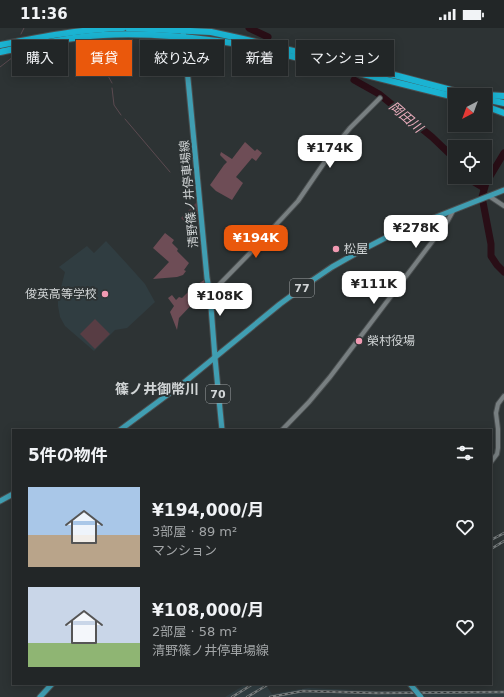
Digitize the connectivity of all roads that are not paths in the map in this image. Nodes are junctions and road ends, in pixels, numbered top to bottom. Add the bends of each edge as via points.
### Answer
1 (123, 28) edge
2 (128, 28) edge
3 (182, 29) edge
4 (184, 37) junction
5 (0, 45) edge
6 (0, 52) edge
7 (448, 90) edge
8 (448, 95) edge
9 (492, 95) edge
10 (504, 96) edge
11 (380, 98) dead end
12 (492, 100) edge
13 (504, 103) edge
14 (492, 106) edge
15 (492, 108) edge
16 (504, 109) edge
17 (504, 114) edge
18 (504, 190) edge
19 (489, 196) junction
20 (504, 206) edge
21 (453, 210) junction
22 (210, 294) junction
23 (215, 358) junction
24 (504, 396) edge
25 (121, 429) edge
26 (222, 429) edge
27 (283, 429) edge
28 (492, 461) edge
29 (12, 495) edge
30 (0, 501) edge
31 (51, 685) edge
32 (411, 685) edge
33 (40, 697) edge
34 (421, 697) edge

1 - 5 highway via 64,33
2 - 3 highway
3 - 4 main road, 清野篠ノ井停車場線
3 - 7 highway via 244,39
4 - 6 highway via 104,34
4 - 8 highway via 246,45
4 - 22 main road, 清野篠ノ井停車場線
9 - 10 highway
11 - 22 street via 337,144 298,202
12 - 13 highway
14 - 16 highway
15 - 17 highway
18 - 19 main road, 77
19 - 20 street
19 - 21 main road, 77
21 - 23 main road, 77 via 391,235 332,267 280,304
21 - 27 street via 430,245 330,377
22 - 23 main road, 清野篠ノ井停車場線
23 - 25 main road, 77
23 - 26 main road, 70
24 - 28 street via 498,404 496,413 498,448
29 - 30 main road
31 - 33 main road
32 - 34 main road, bridge

